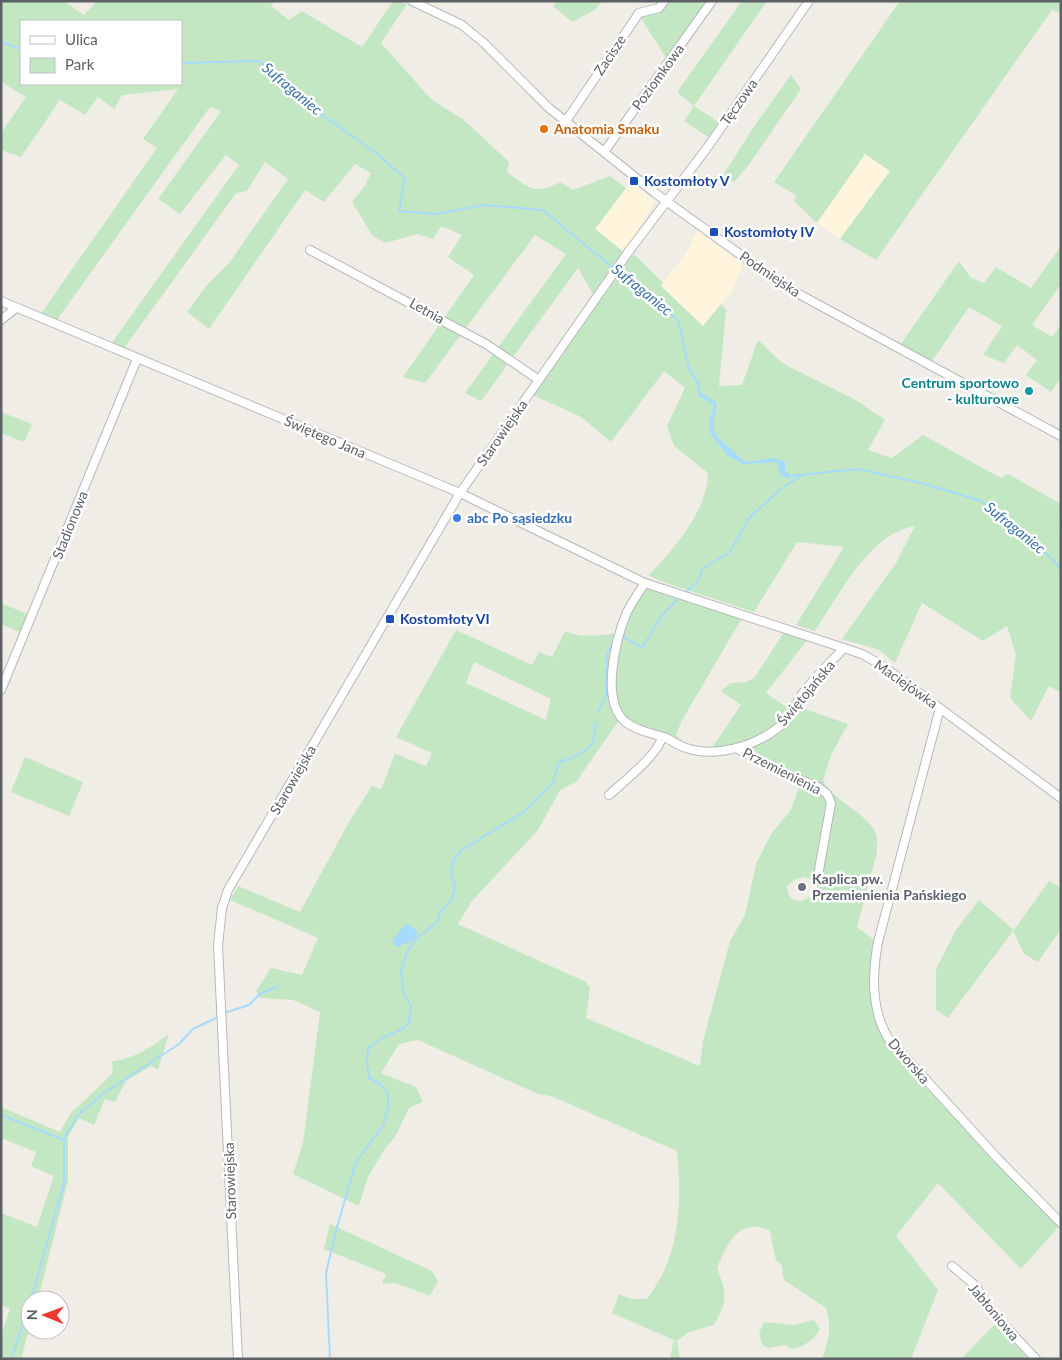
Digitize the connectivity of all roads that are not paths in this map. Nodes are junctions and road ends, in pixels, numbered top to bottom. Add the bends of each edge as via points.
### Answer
1 (412, 1) edge
2 (664, 1) edge
3 (712, 1) edge
4 (809, 1) edge
5 (566, 121) junction
6 (604, 152) junction
7 (666, 201) junction
8 (310, 250) dead end
9 (1, 301) edge
10 (16, 308) junction
11 (1, 320) edge
12 (137, 359) junction
13 (539, 380) junction
14 (1061, 436) edge
15 (460, 493) junction
16 (645, 583) junction
17 (844, 648) junction
18 (1, 690) edge
19 (940, 708) junction
20 (662, 737) junction
21 (736, 748) junction
22 (609, 796) dead end
23 (1061, 798) edge
24 (817, 881) dead end
25 (1061, 1223) edge
26 (952, 1266) dead end
27 (238, 1359) edge
28 (1036, 1359) edge

1 - 5 street, Podmiejska via 468,30
2 - 5 street, Zacisze via 660,8 639,13
3 - 6 street, Poziomkowa
4 - 7 street, Tęczowa via 707,148
5 - 6 street, Podmiejska
6 - 7 street, Podmiejska
7 - 13 street, Starowiejska
7 - 14 street, Podmiejska via 784,286
8 - 13 street, Letnia via 486,344
9 - 10 street, Świętego Jana
10 - 11 street
10 - 12 street, Świętego Jana
12 - 15 street, Świętego Jana
12 - 18 street, Stadionowa
13 - 15 street, Starowiejska
15 - 16 street, Świętego Jana
15 - 27 street, Starowiejska via 228,890 222,908 218,939
16 - 17 street, Maciejówka
16 - 20 street, Świętojańska via 628,610 619,636 612,675 613,695 626,723
17 - 19 street, Maciejówka via 884,666
17 - 21 street, Świętojańska via 814,680 779,727
19 - 23 street, Maciejówka
19 - 25 street, Dworska via 878,942 873,977 876,1001 888,1038
20 - 21 street, Świętojańska via 698,751 718,752
20 - 22 street via 654,751
21 - 24 street, Przemienienia via 827,794 830,803
26 - 28 street, Jabłoniowa via 960,1276 976,1286 986,1307

